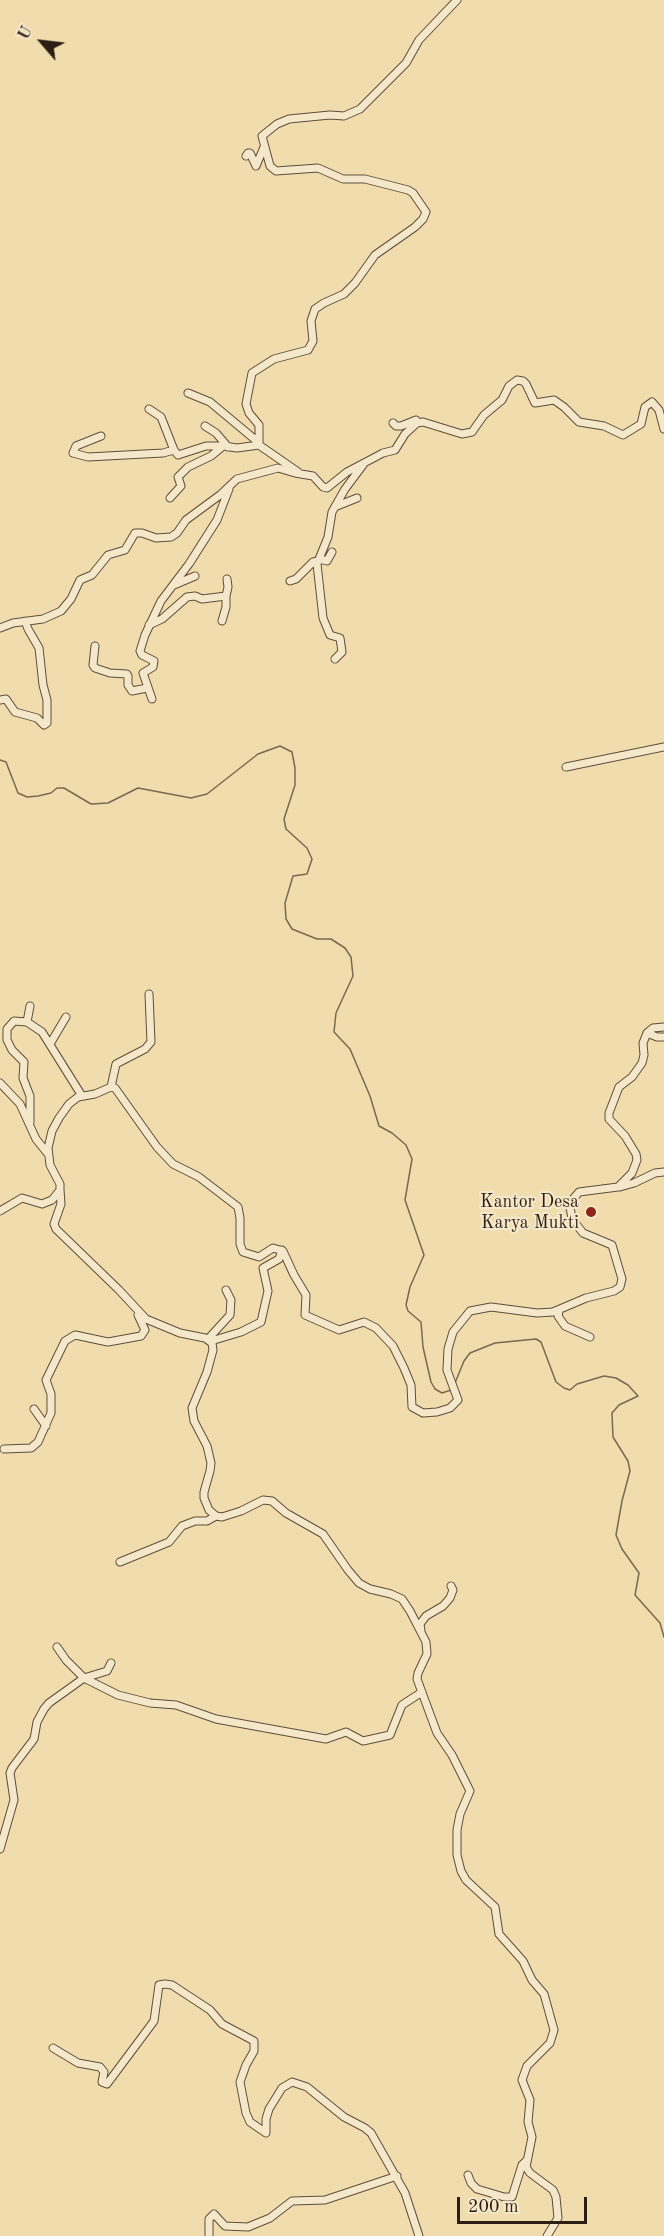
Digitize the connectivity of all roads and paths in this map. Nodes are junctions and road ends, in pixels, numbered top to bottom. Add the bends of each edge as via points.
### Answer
1 (457, 0) edge
2 (264, 147) junction
3 (246, 156) dead end
4 (188, 393) dead end
5 (149, 410) dead end
6 (423, 422) junction
7 (393, 423) dead end
8 (205, 426) dead end
9 (664, 429) edge
10 (100, 436) dead end
11 (259, 443) junction
12 (227, 447) junction
13 (174, 450) junction
14 (367, 461) junction
15 (303, 474) junction
16 (233, 481) junction
17 (170, 498) dead end
18 (357, 498) dead end
19 (334, 507) junction
20 (332, 552) dead end
21 (318, 560) junction
22 (195, 576) dead end
23 (227, 579) dead end
24 (290, 581) dead end
25 (172, 586) junction
26 (226, 596) junction
27 (25, 621) junction
28 (222, 621) dead end
29 (150, 625) junction
30 (0, 628) edge
31 (95, 646) dead end
32 (335, 659) dead end
33 (147, 688) junction
34 (152, 699) dead end
35 (0, 700) edge
36 (664, 747) edge
37 (566, 767) dead end
38 (149, 994) dead end
39 (30, 1006) dead end
40 (66, 1017) dead end
41 (27, 1022) junction
42 (664, 1027) edge
43 (647, 1033) junction
44 (664, 1037) edge
45 (50, 1044) junction
46 (0, 1083) edge
47 (111, 1087) junction
48 (82, 1096) junction
49 (30, 1122) junction
50 (48, 1154) junction
51 (664, 1172) edge
52 (618, 1187) junction
53 (60, 1190) junction
54 (0, 1211) edge
55 (282, 1250) junction
56 (226, 1290) dead end
57 (134, 1308) junction
58 (560, 1311) junction
59 (590, 1337) dead end
60 (209, 1340) junction
61 (34, 1409) dead end
62 (46, 1426) junction
63 (4, 1449) dead end
64 (216, 1516) junction
65 (120, 1562) dead end
66 (451, 1586) dead end
67 (421, 1634) junction
68 (57, 1647) dead end
69 (111, 1663) dead end
70 (84, 1678) junction
71 (422, 1692) junction
72 (0, 1849) edge
73 (53, 2048) dead end
74 (527, 2160) junction
75 (468, 2175) dead end
76 (397, 2176) junction
77 (209, 2236) edge
78 (419, 2236) edge
79 (547, 2236) edge

1 - 2 street via 419,39 405,63 360,109 344,116 301,117 277,124 263,134
2 - 3 street via 256,166 250,153
2 - 11 street via 270,166 276,171 318,168 344,179 365,179 408,190 426,212 415,227 375,255 344,294 315,309 311,321 314,341 308,350 274,359 252,373 246,404 259,425
4 - 11 street via 210,402
5 - 13 street via 160,417
6 - 7 street via 419,419 401,426
6 - 9 street via 468,433 502,400 509,386 520,380 528,387 535,404 556,401 583,424 626,435 641,424 645,407 652,402 659,410
6 - 14 street via 413,425 395,450
8 - 12 street
10 - 13 street via 76,446 73,453 88,457
11 - 12 street via 246,448
11 - 15 street
12 - 13 street via 202,447 178,455
12 - 17 street via 190,465 179,476 181,486
14 - 15 street via 326,488 316,477
14 - 19 street
15 - 16 street via 276,468
16 - 25 street via 217,520
16 - 27 street via 186,520 177,533 156,538 135,533 125,550 108,555 92,575 80,580 64,609 43,619
18 - 19 street
19 - 21 street
20 - 21 street via 328,560
21 - 24 street
21 - 32 street via 323,618 330,635 340,638 342,652
22 - 25 street
23 - 26 street
25 - 29 street
26 - 28 street
26 - 29 street via 187,597
27 - 30 street
27 - 35 street via 39,648 47,723 15,712 9,701
29 - 33 street via 140,651 154,663 143,673
31 - 33 street via 95,668 126,674 130,690
33 - 34 street
36 - 37 street
38 - 47 street via 151,1042 116,1064
39 - 41 street
40 - 45 street
41 - 45 street via 42,1032
41 - 49 street via 14,1021 6,1034 9,1045 24,1062
42 - 43 street via 652,1028
43 - 44 street
43 - 52 street via 642,1063 633,1077 619,1087 609,1113 609,1119 637,1157 632,1173
45 - 48 street
46 - 49 street via 20,1104
47 - 48 street
47 - 55 street via 120,1092 172,1164 199,1177 238,1207 243,1252 259,1257 273,1248
48 - 50 street via 69,1104 59,1118
49 - 50 street via 36,1139
50 - 53 street
51 - 52 street
52 - 58 street via 579,1192 570,1212 583,1233 612,1245 622,1278 620,1287
53 - 54 street via 46,1204 22,1198
53 - 57 street via 61,1204 54,1226
55 - 58 street via 306,1295 305,1315 339,1330 368,1323 389,1340 409,1379 415,1410 427,1413 450,1408 458,1400 447,1370 450,1340 470,1311 491,1307 537,1313
55 - 60 street via 279,1259 263,1268 268,1291 261,1322
56 - 60 street via 231,1300 230,1315
57 - 60 street via 153,1323
57 - 62 street via 145,1330 141,1336 108,1342 75,1335 65,1341 45,1380 52,1402
58 - 59 street via 558,1316 565,1326
60 - 64 street via 213,1350 192,1408 211,1462 204,1498 208,1510
61 - 62 street
62 - 63 street via 34,1446
64 - 65 street via 182,1526 169,1542
64 - 67 street via 231,1515 263,1500 272,1501 286,1514 323,1534 359,1583 402,1599
66 - 67 street via 448,1602 422,1620
67 - 71 street via 427,1648 417,1676
68 - 70 street
69 - 70 street via 107,1671
70 - 71 street via 108,1692 176,1705 216,1719 326,1739 346,1732 363,1741 390,1735 402,1705
70 - 72 street via 44,1709 34,1739 12,1768 14,1800
71 - 74 street via 436,1733 469,1787 470,1795 457,1830 461,1871 495,1907 499,1934 544,1994 554,2030 552,2040 523,2075 522,2084 530,2100 528,2122 532,2137
73 - 76 street via 78,2062 100,2067 104,2072 102,2082 107,2084 154,2022 158,1987 169,1984 210,2010 222,2024 254,2041 254,2051 242,2074 241,2091 247,2118 258,2129 266,2132 269,2109 282,2088 298,2083 371,2133
74 - 75 street via 512,2197 477,2189
74 - 79 street via 527,2170 555,2193 558,2218
76 - 77 street via 319,2201 292,2201 270,2218 248,2227 225,2226 212,2215
76 - 78 street

